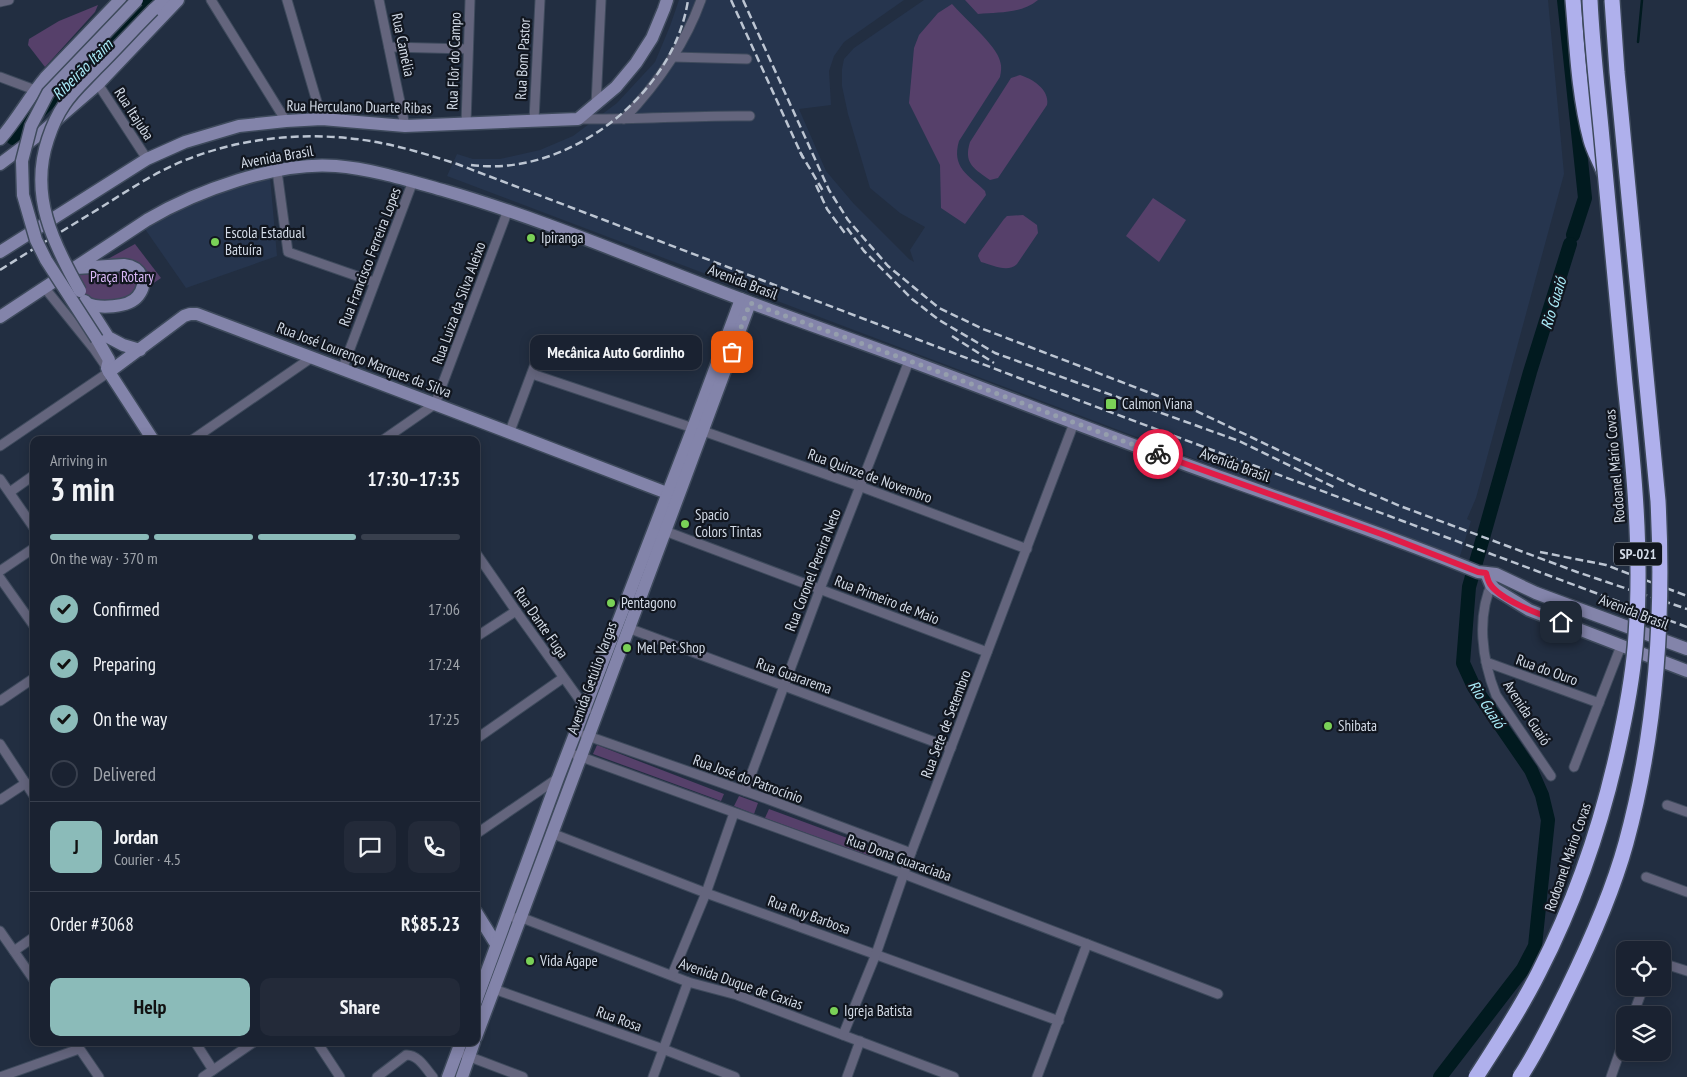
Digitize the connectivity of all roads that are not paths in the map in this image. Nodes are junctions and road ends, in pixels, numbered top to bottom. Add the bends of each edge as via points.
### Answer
1 (9, 0) edge
2 (120, 0) edge
3 (138, 0) edge
4 (164, 0) edge
5 (178, 0) edge
6 (211, 0) edge
7 (287, 0) edge
8 (379, 0) edge
9 (470, 0) edge
10 (540, 0) edge
11 (601, 0) edge
12 (667, 0) edge
13 (701, 0) edge
14 (1573, 0) edge
15 (1590, 0) edge
16 (1612, 0) edge
17 (0, 2) edge
18 (389, 47) junction
19 (468, 49) junction
20 (674, 57) junction
21 (747, 59) dead end
22 (0, 77) edge
23 (98, 84) junction
24 (34, 90) junction
25 (596, 105) junction
26 (750, 116) dead end
27 (578, 119) junction
28 (624, 119) junction
29 (286, 120) junction
30 (322, 120) junction
31 (534, 120) junction
32 (466, 124) junction
33 (405, 126) junction
34 (4, 134) edge
35 (0, 146) edge
36 (20, 150) junction
37 (147, 159) junction
38 (3, 162) edge
39 (277, 171) junction
40 (1605, 173) junction
41 (413, 181) junction
42 (508, 210) junction
43 (0, 252) edge
44 (74, 268) junction
45 (374, 282) junction
46 (44, 288) junction
47 (745, 301) junction
48 (86, 303) junction
49 (0, 316) edge
50 (140, 350) junction
51 (311, 358) junction
52 (537, 359) dead end
53 (910, 361) junction
54 (108, 370) junction
55 (342, 370) junction
56 (532, 374) junction
57 (436, 404) junction
58 (1074, 423) junction
59 (698, 430) junction
60 (510, 431) junction
61 (396, 432) junction
62 (151, 436) edge
63 (198, 436) edge
64 (390, 436) edge
65 (399, 436) edge
66 (0, 446) edge
67 (30, 478) edge
68 (0, 479) edge
69 (859, 486) junction
70 (10, 492) junction
71 (667, 493) junction
72 (30, 522) edge
73 (665, 531) junction
74 (1027, 550) junction
75 (30, 551) edge
76 (480, 559) edge
77 (0, 571) edge
78 (1488, 576) junction
79 (0, 578) edge
80 (820, 589) junction
81 (516, 611) junction
82 (30, 620) edge
83 (628, 628) junction
84 (480, 634) edge
85 (1622, 646) junction
86 (1687, 648) edge
87 (987, 652) junction
88 (1486, 662) junction
89 (1687, 671) edge
90 (563, 678) junction
91 (30, 681) edge
92 (784, 687) junction
93 (0, 701) edge
94 (1599, 703) junction
95 (585, 708) junction
96 (596, 716) junction
97 (575, 732) junction
98 (480, 736) edge
99 (588, 736) junction
100 (0, 744) edge
101 (951, 748) junction
102 (574, 755) junction
103 (1574, 767) dead end
104 (1551, 776) dead end
105 (558, 778) junction
106 (26, 783) junction
107 (30, 790) edge
108 (745, 791) junction
109 (0, 800) edge
110 (1667, 804) dead end
111 (1687, 812) edge
112 (734, 813) junction
113 (480, 831) edge
114 (551, 833) junction
115 (911, 853) junction
116 (904, 874) junction
117 (1646, 877) dead end
118 (706, 892) junction
119 (1687, 892) edge
120 (480, 917) edge
121 (520, 917) junction
122 (480, 918) edge
123 (505, 921) junction
124 (0, 931) edge
125 (30, 940) edge
126 (496, 944) junction
127 (1087, 944) junction
128 (14, 951) junction
129 (876, 954) junction
130 (1671, 966) edge
131 (1687, 972) edge
132 (30, 974) edge
133 (672, 975) junction
134 (688, 982) junction
135 (494, 989) junction
136 (480, 990) edge
137 (1218, 994) dead end
138 (1059, 1021) junction
139 (480, 1026) edge
140 (843, 1035) junction
141 (860, 1041) junction
142 (77, 1046) edge
143 (198, 1046) edge
144 (248, 1046) edge
145 (320, 1046) edge
146 (663, 1049) junction
147 (463, 1050) edge
148 (1617, 1061) edge
149 (213, 1070) junction
150 (930, 1073) edge
151 (0, 1077) edge
152 (99, 1077) edge
153 (203, 1077) edge
154 (340, 1077) edge
155 (377, 1077) edge
156 (433, 1077) edge
157 (448, 1077) edge
158 (462, 1077) edge
159 (524, 1077) edge
160 (653, 1077) edge
161 (735, 1077) edge
162 (847, 1077) edge
163 (954, 1077) edge
164 (1037, 1077) edge
165 (1476, 1077) edge
166 (1520, 1077) edge
167 (1611, 1077) edge

1 - 17 street
2 - 24 main road
3 - 54 main road, bridge via 48,93 31,126 22,161 23,195 36,240 109,360
4 - 48 main road, bridge via 64,104 44,153 41,183 46,218 61,257
5 - 23 main road
6 - 29 street
7 - 30 street
8 - 18 street, Rua Camélia
9 - 19 street, Rua Flôr do Campo
10 - 31 street, Rua Bom Pastor
11 - 25 street
12 - 25 main road via 652,38 636,63
13 - 20 street
14 - 40 highway via 1591,139
15 - 40 highway, Rodoanel Mário Covas / SP-021, bridge
16 - 166 highway, SP-021, bridge via 1658,501 1660,555 1652,706 1640,786 1626,844 1604,909 1550,1024
18 - 19 street
18 - 33 street, Rua Camélia
19 - 32 street, Rua Flôr do Campo
20 - 21 street
20 - 28 street
22 - 24 street
23 - 36 main road
23 - 37 street, Rua Itajuba
24 - 34 main road
25 - 27 main road
26 - 28 street, Rua Herculano Duarte Ribas
27 - 28 street, Rua Herculano Duarte Ribas
27 - 31 main road, Rua Herculano Duarte Ribas
29 - 30 main road, Rua Herculano Duarte Ribas
29 - 37 main road, Rua Herculano Duarte Ribas via 239,126 185,142
30 - 33 main road, Rua Herculano Duarte Ribas
31 - 32 main road, Rua Herculano Duarte Ribas
32 - 33 main road, Rua Herculano Duarte Ribas
34 - 36 main road
35 - 38 main road via 5,150
36 - 38 main road
37 - 43 main road, Rua Herculano Duarte Ribas
39 - 41 main road, Avenida Brasil via 330,165
39 - 44 main road, Avenida Brasil via 194,195 171,206
39 - 45 street via 288,252
40 - 165 highway, Rodoanel Mário Covas / SP-021, bridge via 1637,514 1636,637 1629,696 1603,812 1566,916 1538,974
41 - 42 main road, Avenida Brasil
41 - 45 street, Rua Francisco Ferreira Lopes
42 - 47 main road, Avenida Brasil
42 - 57 street, Rua Luiza da Silva Aleixo
44 - 46 main road, Avenida Brasil
44 - 48 main road via 124,265 138,269 141,274 141,290 134,300 106,307
45 - 55 street, Rua Francisco Ferreira Lopes
46 - 49 main road, Avenida Brasil
46 - 54 street
47 - 53 main road, Avenida Brasil
47 - 59 main road, Avenida Getúlio Vargas
48 - 50 main road via 108,337
50 - 51 main road, Rua José Lourenço Marques da Silva via 184,316 197,314
50 - 54 main road, Rua José Lourenço Marques da Silva
51 - 55 main road, Rua José Lourenço Marques da Silva
51 - 63 street
52 - 56 street
53 - 58 main road, Avenida Brasil
53 - 69 street, Rua Coronel Pereira Neto
54 - 62 main road
54 - 66 street
55 - 57 main road, Rua José Lourenço Marques da Silva
56 - 59 street, Rua Quinze de Novembro
56 - 60 street
57 - 60 main road, Rua José Lourenço Marques da Silva
57 - 61 street
58 - 74 street, Rua Sete de Setembro
58 - 78 main road, Avenida Brasil
59 - 69 street, Rua Quinze de Novembro
59 - 71 main road, Avenida Getúlio Vargas
59 - 73 main road, Avenida Getúlio Vargas
60 - 71 main road, Rua José Lourenço Marques da Silva
61 - 64 street
61 - 65 street
67 - 70 street
68 - 70 street
69 - 74 street, Rua Quinze de Novembro
69 - 80 street, Rua Coronel Pereira Neto
70 - 72 street
71 - 73 main road via 672,502
71 - 95 main road, Avenida Getúlio Vargas
73 - 80 street, Rua Primeiro de Maio
73 - 83 main road, Avenida Getúlio Vargas
74 - 87 street, Rua Sete de Setembro
75 - 77 street
76 - 81 street, Rua Dante Fuga
78 - 85 main road, Avenida Brasil via 1503,596 1529,610
78 - 86 main road, Avenida Brasil
78 - 88 street, Avenida Guaió via 1483,618
79 - 82 street
80 - 87 street, Rua Primeiro de Maio
80 - 92 street, Rua Coronel Pereira Neto
81 - 84 street
81 - 90 street, Rua Dante Fuga
83 - 92 street, Rua Guararema
83 - 96 main road, Avenida Getúlio Vargas
85 - 89 main road, Avenida Brasil
85 - 94 street
87 - 101 street, Rua Sete de Setembro
88 - 94 street, Rua do Ouro
88 - 104 street, Avenida Guaió via 1496,695
90 - 95 street, Rua Dante Fuga
90 - 98 street
91 - 93 street
92 - 101 street, Rua Guararema
92 - 108 street, Rua Coronel Pereira Neto
94 - 103 street
95 - 96 street, Rua Dante Fuga
95 - 97 main road, Avenida Getúlio Vargas
96 - 99 main road, Avenida Getúlio Vargas
97 - 99 street, Rua José do Patrocínio
97 - 102 main road, Avenida Getúlio Vargas
99 - 102 main road, Avenida Getúlio Vargas
99 - 108 street, Rua José do Patrocínio
100 - 106 street
101 - 115 street, Rua Sete de Setembro
102 - 105 main road, Avenida Getúlio Vargas
102 - 112 street, Rua Dona Guaraciaba
102 - 114 main road, Avenida Getúlio Vargas
105 - 113 street
105 - 123 main road, Avenida Getúlio Vargas
106 - 107 street
106 - 109 street
108 - 115 street, Rua José do Patrocínio
110 - 111 street
112 - 116 street, Rua Dona Guaraciaba
112 - 118 street
114 - 118 street, Rua Ruy Barbosa
114 - 121 main road, Avenida Getúlio Vargas
115 - 116 street, Rua Sete de Setembro
116 - 127 street, Rua Dona Guaraciaba
116 - 129 street, Rua Sete de Setembro
117 - 119 street
118 - 129 street, Rua Ruy Barbosa
118 - 133 street
120 - 123 main road via 490,922
121 - 123 street
121 - 133 street, Avenida Duque de Caxias
121 - 135 main road, Avenida Getúlio Vargas
122 - 126 main road
123 - 126 main road, Avenida Getúlio Vargas
124 - 128 street
125 - 128 street
126 - 136 main road, Avenida Getúlio Vargas
127 - 137 street, Rua Dona Guaraciaba
127 - 138 street
128 - 132 street
129 - 138 street, Rua Ruy Barbosa
129 - 140 street, Rua Sete de Setembro
130 - 131 street
133 - 134 street, Avenida Duque de Caxias
134 - 140 street, Avenida Duque de Caxias via 738,995
134 - 146 street
135 - 139 main road, Avenida Getúlio Vargas
135 - 146 street, Rua Rosa
138 - 164 street
140 - 141 street, Avenida Duque de Caxias
141 - 150 street, Avenida Duque de Caxias
141 - 162 street
142 - 151 street
142 - 152 street
143 - 149 street
144 - 149 street
145 - 154 street
146 - 160 street
146 - 161 street, Rua Rosa
147 - 157 main road
147 - 158 main road
147 - 159 street
148 - 167 street
149 - 153 street
150 - 163 street, Avenida Duque de Caxias
155 - 156 street via 406,1055 417,1058

